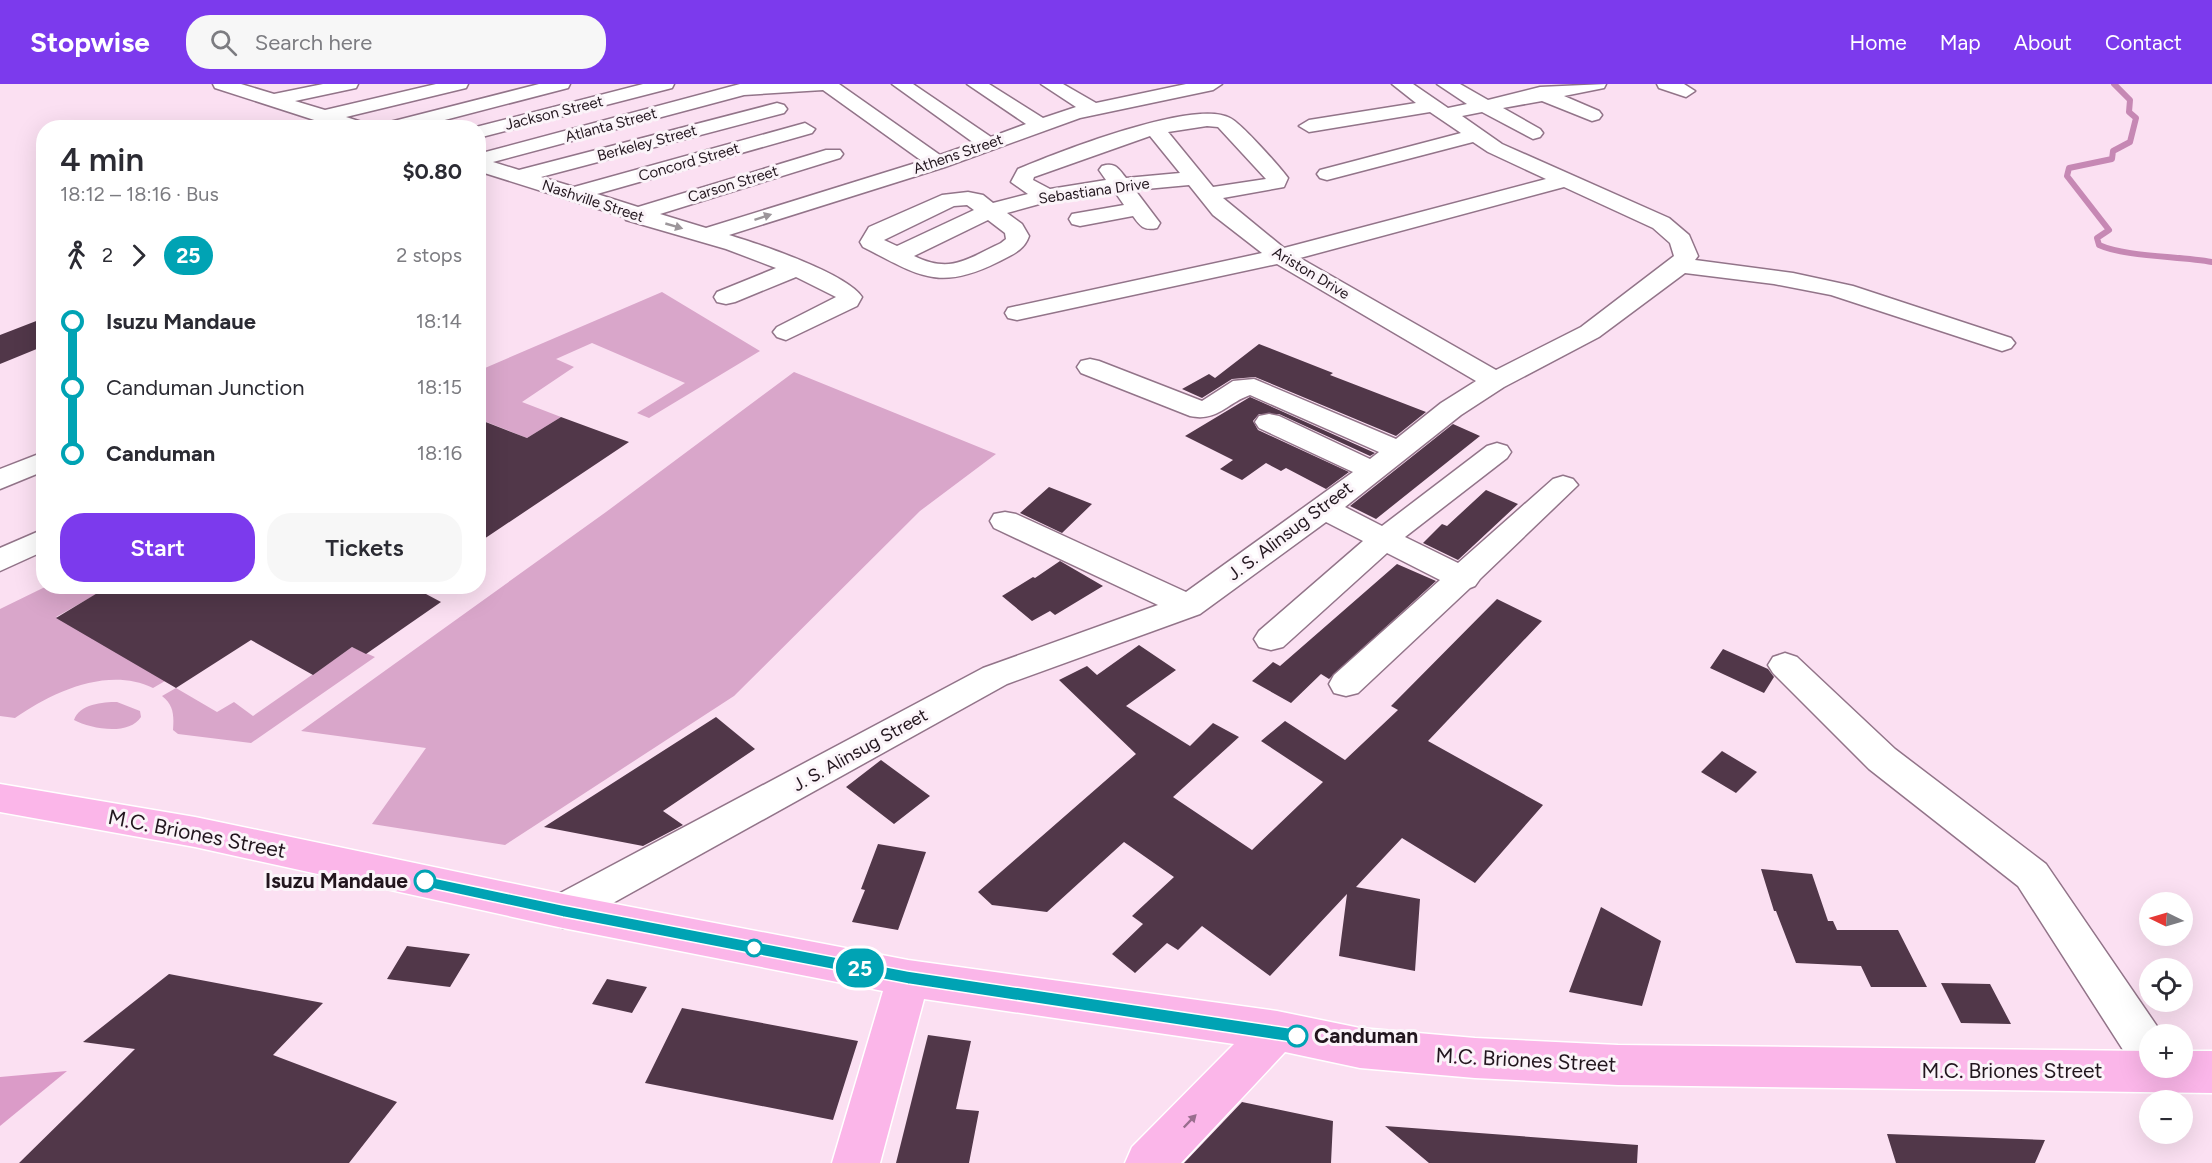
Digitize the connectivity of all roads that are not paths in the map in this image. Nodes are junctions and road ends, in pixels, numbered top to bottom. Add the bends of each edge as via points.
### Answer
1 (222, 84) edge
2 (349, 84) edge
3 (459, 84) edge
4 (561, 84) edge
5 (665, 84) edge
6 (710, 84) edge
7 (825, 84) edge
8 (901, 84) edge
9 (976, 84) edge
10 (1050, 84) edge
11 (1129, 84) edge
12 (1212, 84) edge
13 (1401, 84) edge
14 (1526, 84) edge
15 (1593, 84) edge
16 (1666, 84) edge
17 (748, 90) junction
18 (1686, 91) dead end
19 (1544, 95) junction
20 (1152, 97) junction
21 (273, 100) junction
22 (1441, 101) edge
23 (1483, 106) junction
24 (1091, 108) junction
25 (777, 109) junction
26 (1592, 115) dead end
27 (326, 117) junction
28 (336, 120) edge
29 (420, 120) edge
30 (1040, 125) junction
31 (1309, 126) dead end
32 (805, 129) junction
33 (486, 130) edge
34 (1156, 130) junction
35 (1533, 133) dead end
36 (1474, 136) junction
37 (988, 144) junction
38 (1093, 147) junction
39 (833, 154) junction
40 (486, 160) edge
41 (938, 163) junction
42 (486, 165) edge
43 (1327, 174) dead end
44 (517, 177) junction
45 (1566, 180) junction
46 (870, 183) junction
47 (1119, 184) junction
48 (1201, 186) junction
49 (574, 194) junction
50 (1053, 194) junction
51 (991, 211) junction
52 (634, 214) junction
53 (707, 235) junction
54 (1750, 250) dead end
55 (897, 255) junction
56 (1280, 256) junction
57 (1680, 265) junction
58 (796, 268) junction
59 (1743, 273) junction
60 (726, 297) dead end
61 (1017, 313) dead end
62 (786, 332) dead end
63 (2002, 343) dead end
64 (1090, 367) dead end
65 (1495, 381) junction
66 (1247, 439) dead end
67 (1398, 450) junction
68 (1497, 452) dead end
69 (36, 464) edge
70 (1371, 470) junction
71 (0, 480) edge
72 (1563, 485) dead end
73 (1324, 509) junction
74 (1005, 521) dead end
75 (1384, 539) junction
76 (36, 542) edge
77 (0, 561) edge
78 (1464, 579) junction
79 (1188, 606) junction
80 (1271, 639) dead end
81 (1785, 665) dead end
82 (1346, 684) dead end
83 (0, 798) edge
84 (563, 911) junction
85 (908, 978) junction
86 (1276, 1031) junction
87 (2139, 1037) edge
88 (2139, 1064) edge
89 (2193, 1069) edge
90 (2212, 1072) edge
91 (856, 1163) edge
92 (1149, 1163) edge

1 - 21 street
2 - 21 street
3 - 27 street
4 - 29 street
5 - 33 street, Jackson Street
6 - 17 street
7 - 17 street
7 - 41 street
8 - 37 street
9 - 30 street
10 - 24 street
11 - 20 street
12 - 20 street, Athens Street
13 - 22 street
14 - 19 street
15 - 19 street
16 - 18 street
17 - 25 street
17 - 40 street, Atlanta Street
19 - 23 street
19 - 26 street
20 - 24 street, Athens Street
21 - 27 street
22 - 23 street
22 - 23 street
22 - 31 street
22 - 36 street
23 - 35 street
24 - 30 street, Athens Street
25 - 32 street
25 - 44 street, Berkeley Street
27 - 28 street
30 - 37 street, Athens Street
32 - 39 street
32 - 49 street, Concord Street
34 - 38 street
34 - 48 street, Ariston Drive
34 - 48 street, Sebastiana Drive via 1208,120 1224,122 1277,178 1275,184 1267,186
36 - 43 street
36 - 45 street
37 - 41 street, Athens Street
38 - 47 street
38 - 50 street via 1025,173 1022,182
39 - 46 street
39 - 52 street, Carson Street
41 - 46 street, Athens Street
42 - 44 street, Nashville Street
44 - 49 street, Nashville Street
45 - 56 street
45 - 57 street via 1667,227 1685,248 1686,256
53 -> 46 street, Athens Street
47 - 48 street, Sebastiana Drive
47 - 50 street, Sebastiana Drive
47 - 50 street via 1143,216 1086,225
48 - 56 street, Ariston Drive via 1221,210
49 - 52 street, Nashville Street
50 - 51 street, Sebastiana Drive
51 - 55 street, Sebastiana Drive
51 - 55 street via 975,200 950,200 877,232 871,242
51 - 55 street via 1018,236 1010,248 947,272 932,272
52 -> 53 street, Nashville Street
53 - 58 street, Nashville Street
54 - 59 street
56 - 61 street
56 - 65 street, Ariston Drive
57 - 59 street
57 - 65 street, J. S. Alinsug Street via 1590,332
58 - 60 street
58 - 62 street, Nashville Street via 844,290 850,297
59 - 63 street via 1858,295
64 - 67 street via 1200,410 1207,410 1242,387 1254,387
65 - 67 street, J. S. Alinsug Street
66 - 70 street via 1273,420
67 - 70 street, J. S. Alinsug Street
68 - 75 street
69 - 71 street
70 - 73 street, J. S. Alinsug Street
72 - 78 street
73 - 75 street
73 - 79 street, J. S. Alinsug Street
74 - 79 street
75 - 78 street
75 - 80 street
76 - 77 street
78 - 82 street
79 - 84 street, J. S. Alinsug Street via 995,676
81 - 87 street via 1882,759 2032,875
83 - 84 main road, M.C. Briones Street via 195,832
84 - 85 main road, M.C. Briones Street
85 - 86 main road, M.C. Briones Street
85 - 91 main road
86 - 88 main road, M.C. Briones Street via 1360,1048 1618,1065
92 -> 86 main road
89 - 90 main road, M.C. Briones Street

